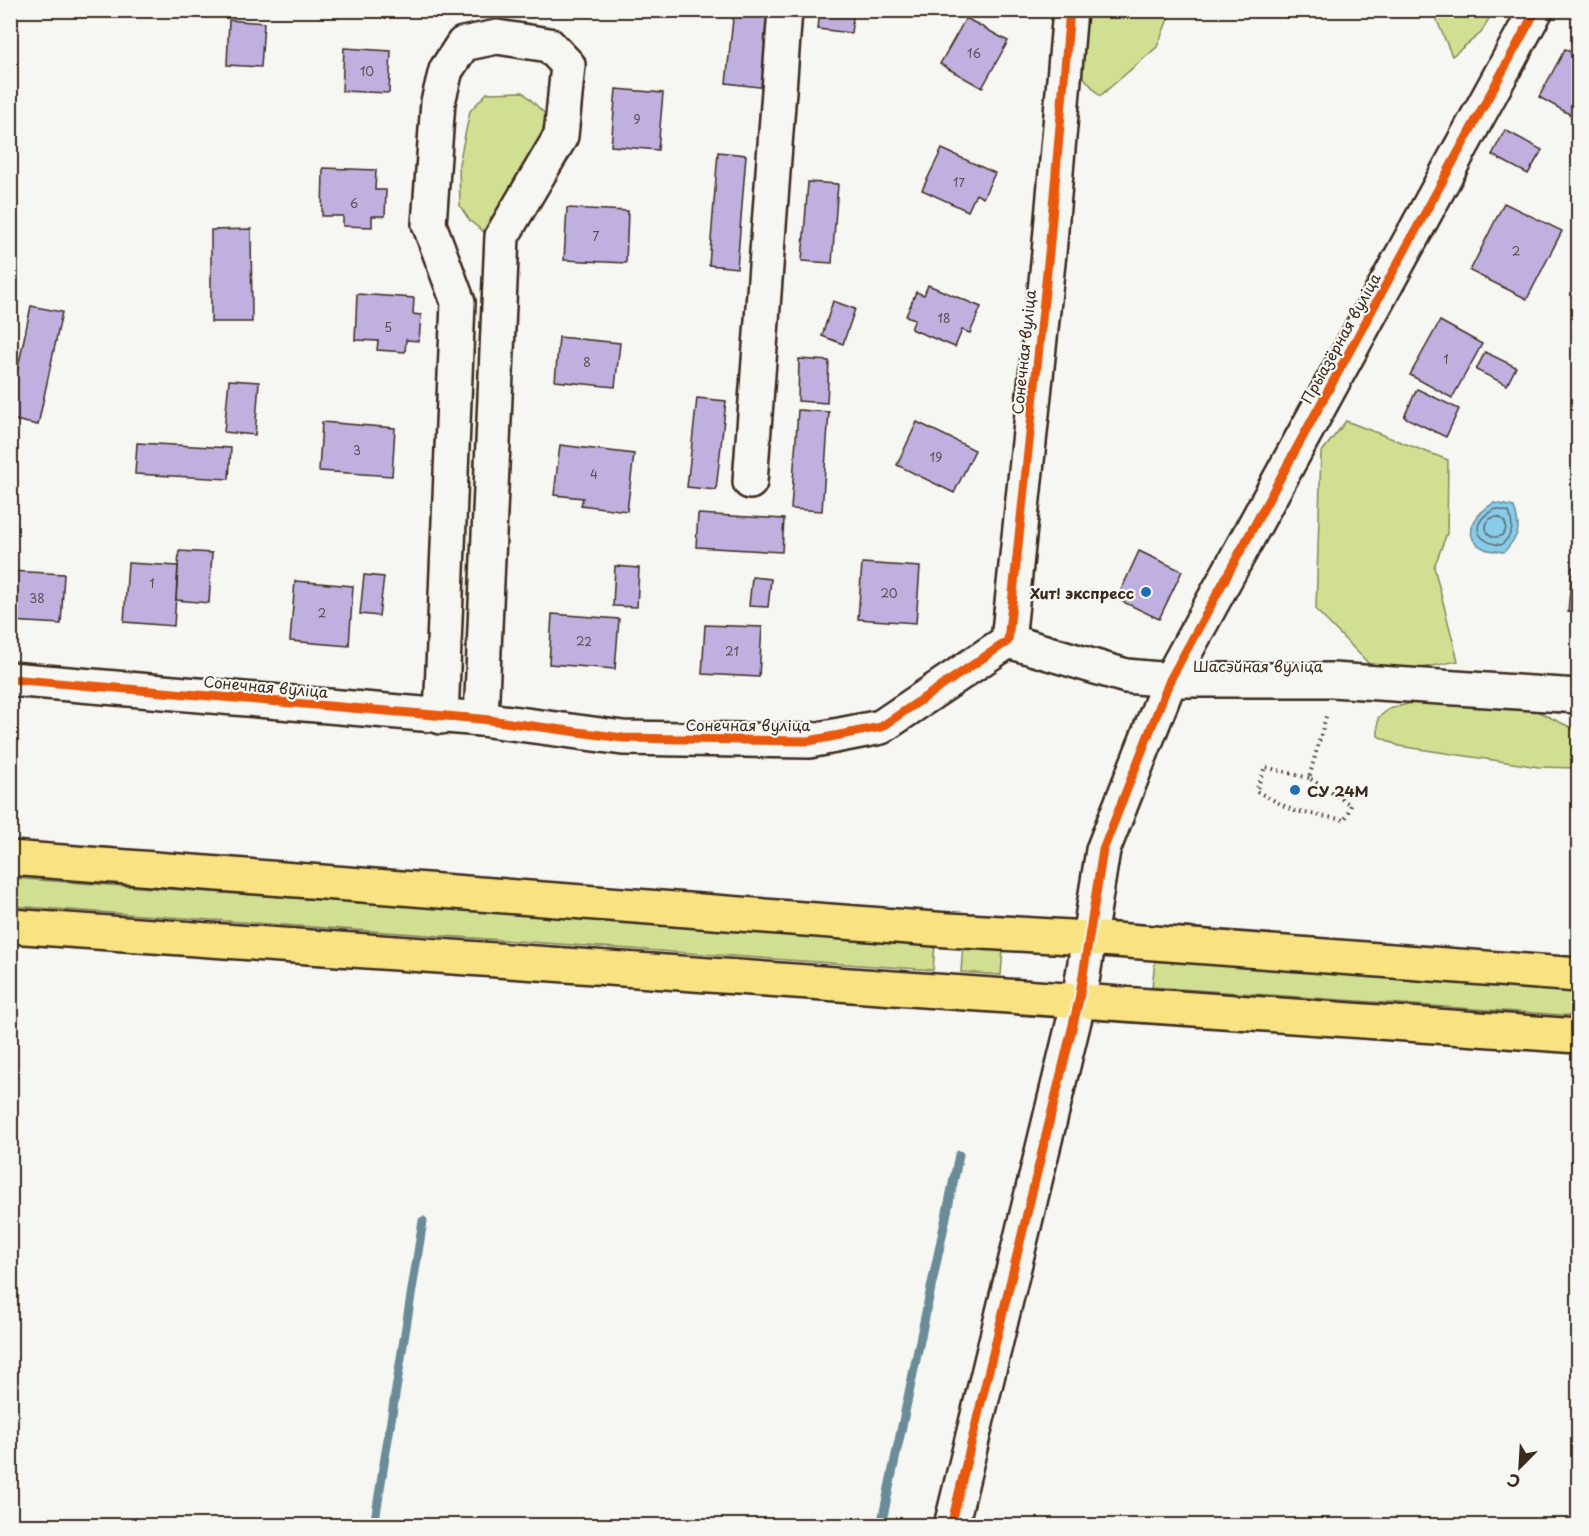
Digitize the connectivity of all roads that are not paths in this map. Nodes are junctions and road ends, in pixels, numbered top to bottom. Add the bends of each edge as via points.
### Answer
1 (785, 10) edge
2 (1070, 10) edge
3 (1536, 10) edge
4 (458, 302) junction
5 (498, 304) junction
6 (750, 482) dead end
7 (1008, 642) junction
8 (10, 679) edge
9 (1170, 680) junction
10 (1578, 696) edge
11 (441, 717) junction
12 (481, 719) junction
13 (10, 858) edge
14 (10, 926) edge
15 (1088, 938) junction
16 (1578, 975) edge
17 (1079, 1000) junction
18 (1578, 1036) edge
19 (951, 1526) edge

1 - 6 street
2 - 7 street, Сонечная вуліца
3 - 9 street, Прыазёрная вуліца
4 - 5 street
4 - 5 street via 429,224 438,102 446,70 463,44 496,38 549,45 568,65 561,136 502,236
4 - 11 street
5 - 12 street
7 - 9 street, Шасэйная вуліца via 1126,676
7 - 12 street, Сонечная вуліца via 881,727 809,741 623,738
8 - 11 street, Сонечная вуліца
9 - 10 street, Шасэйная вуліца via 1332,680
9 - 15 street, Прыазёрная вуліца via 1103,850
11 - 12 street, Сонечная вуліца
13 - 15 main road via 938,930
14 - 17 main road
15 - 16 main road
15 - 17 street, Прыазёрная вуліца
17 - 18 main road
17 - 19 street, Прыазёрная вуліца

